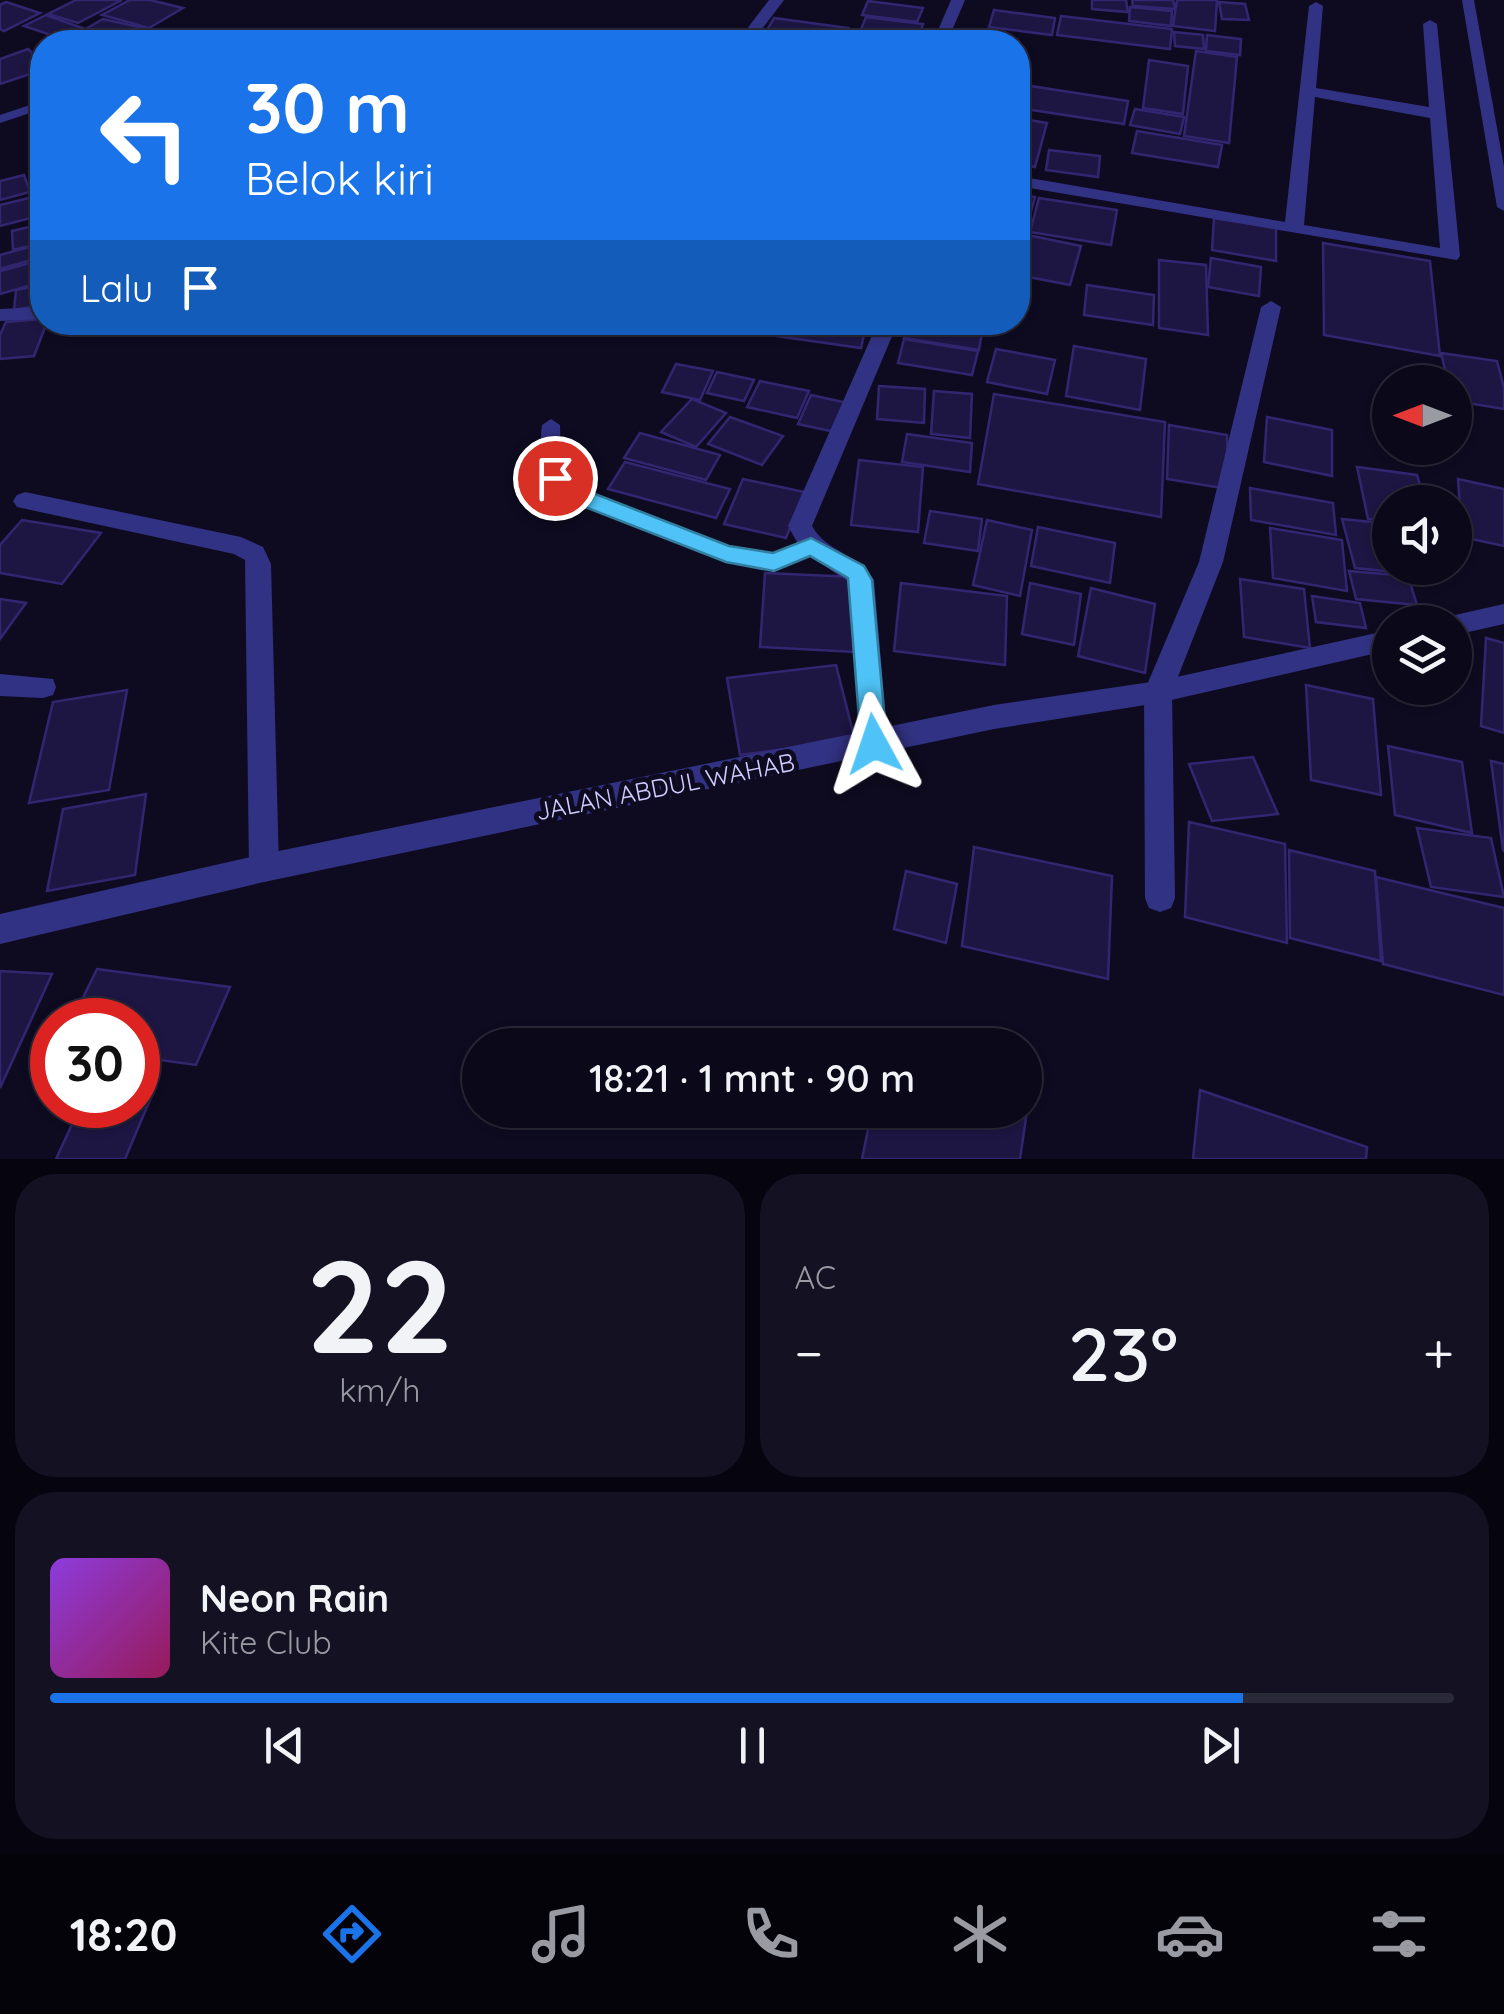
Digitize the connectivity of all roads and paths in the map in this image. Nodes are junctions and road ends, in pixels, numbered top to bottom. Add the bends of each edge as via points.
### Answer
1 (777, 0) edge
2 (958, 0) edge
3 (1468, 0) edge
4 (1316, 6) dead end
5 (1430, 24) dead end
6 (753, 30) edge
7 (945, 30) edge
8 (1308, 91) junction
9 (30, 109) edge
10 (1438, 114) junction
11 (0, 119) edge
12 (1030, 183) edge
13 (1504, 208) edge
14 (1294, 229) junction
15 (1270, 307) dead end
16 (30, 314) edge
17 (0, 315) edge
18 (882, 335) edge
19 (551, 425) dead end
20 (25, 501) dead end
21 (811, 546) junction
22 (1504, 614) edge
23 (1472, 621) edge
24 (1372, 644) edge
25 (0, 685) edge
26 (43, 686) dead end
27 (1158, 692) junction
28 (874, 744) junction
29 (264, 868) junction
30 (1160, 898) dead end
31 (0, 929) edge

1 - 6 street
2 - 7 street
3 - 13 lane
4 - 8 street
5 - 10 street
8 - 10 street
8 - 14 street
9 - 11 lane
10 - 14 street via 1450,256
12 - 14 street
15 - 27 street via 1211,562
16 - 17 street
18 - 21 street via 804,511 800,526
19 - 21 lane via 555,478 570,493 726,554 774,562
20 - 29 street via 254,554
21 - 28 street via 861,580
22 - 23 street
24 - 27 street, JALAN ABDUL WAHAB
25 - 26 street
27 - 28 street, JALAN ABDUL WAHAB
27 - 30 street
28 - 29 street, JALAN ABDUL WAHAB
29 - 31 street, JALAN ABDUL WAHAB

